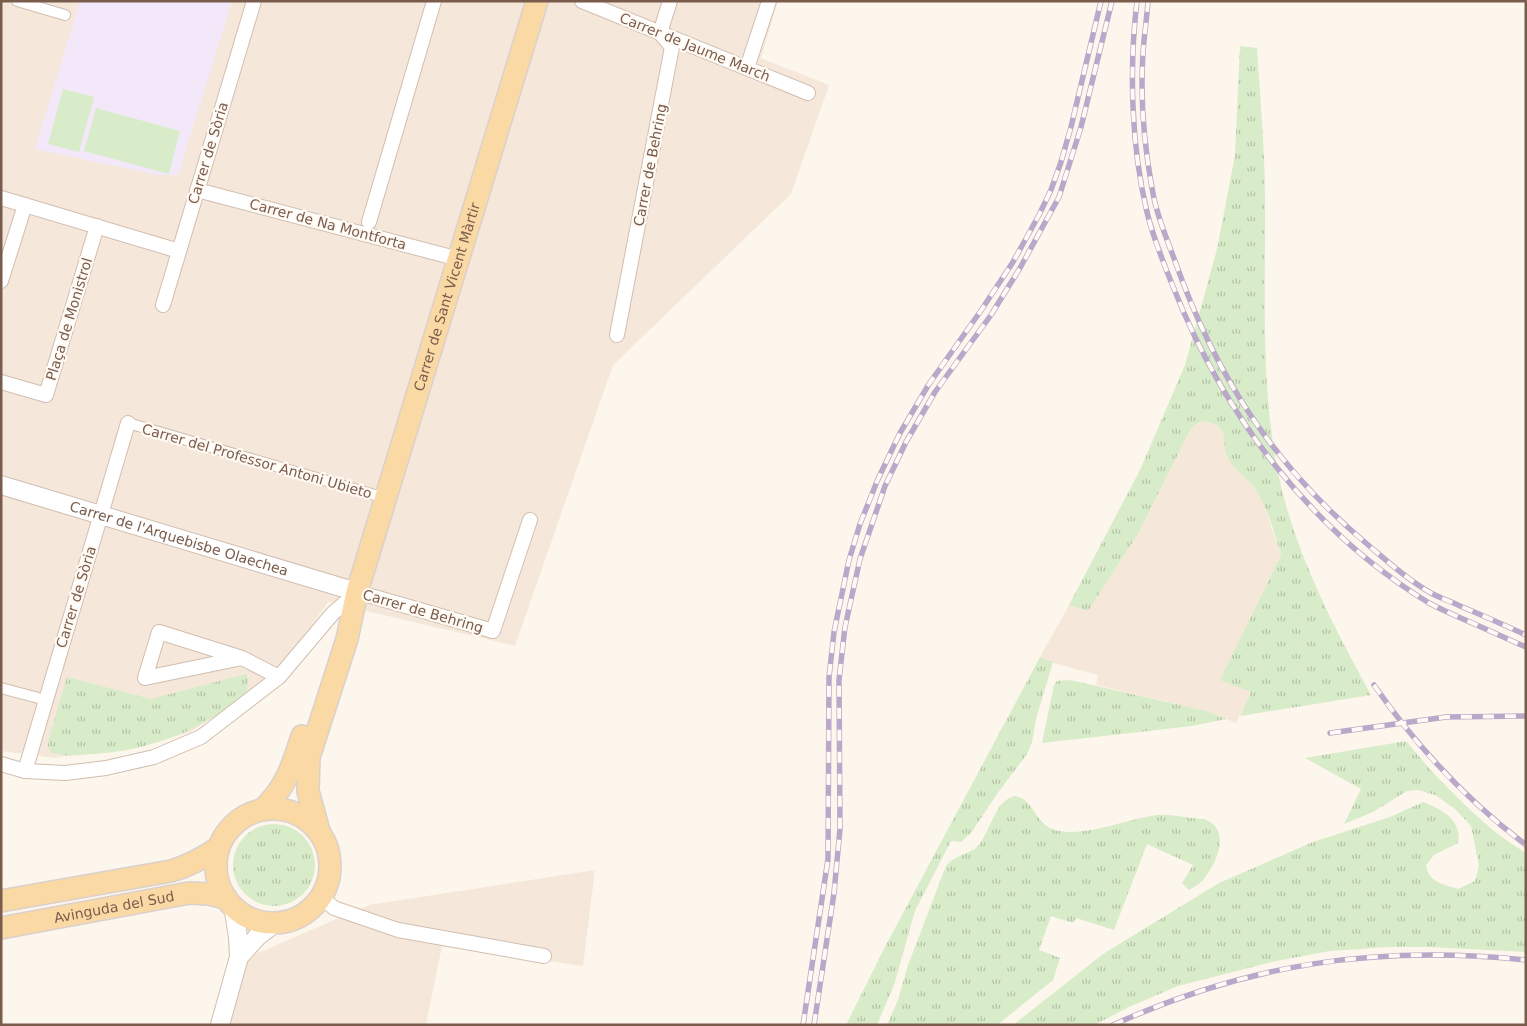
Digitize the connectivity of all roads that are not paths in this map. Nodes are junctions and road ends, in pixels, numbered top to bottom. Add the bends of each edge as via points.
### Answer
1 (17, 1) edge
2 (254, 1) edge
3 (434, 1) edge
4 (537, 1) edge
5 (582, 1) edge
6 (670, 1) edge
7 (769, 1) edge
8 (65, 15) dead end
9 (660, 33) junction
10 (747, 68) junction
11 (808, 93) dead end
12 (198, 190) junction
13 (1, 198) edge
14 (24, 205) junction
15 (369, 222) dead end
16 (97, 226) junction
17 (179, 251) junction
18 (459, 259) junction
19 (1, 281) edge
20 (162, 305) dead end
21 (617, 335) dead end
22 (1, 382) edge
23 (128, 423) joint
24 (1, 485) edge
25 (385, 498) junction
26 (101, 514) junction
27 (530, 520) dead end
28 (352, 596) junction
29 (242, 658) junction
30 (279, 677) junction
31 (1, 688) edge
32 (46, 700) junction
33 (1, 764) edge
34 (25, 771) junction
35 (263, 809) junction
36 (319, 831) junction
37 (218, 848) junction
38 (322, 897) junction
39 (1, 901) edge
40 (229, 902) junction
41 (274, 923) junction
42 (1, 928) edge
43 (544, 956) dead end
44 (239, 957) junction
45 (220, 1025) edge

1 - 8 street
2 - 12 street, Carrer de Sòria
3 - 15 street
4 - 18 main road, Carrer de Sant Vicent Màrtir
5 - 9 street, Carrer de Jaume March
6 - 9 street
7 - 10 street
9 - 10 street, Carrer de Jaume March
9 - 21 street, Carrer de Behring via 672,47
10 - 11 street, Carrer de Jaume March
12 - 17 street, Carrer de Sòria
12 - 18 street, Carrer de Na Montforta
13 - 14 street
14 - 16 street
14 - 19 street
16 - 17 street
16 - 22 street, Plaça de Monistrol via 46,395
17 - 20 street, Carrer de Sòria
18 - 25 main road, Carrer de Sant Vicent Màrtir
23 - 25 street, Carrer del Professor Antoni Ubieto
23 - 26 street, Carrer de Sòria
24 - 26 street, Carrer de l'Arquebisbe Olaechea
25 - 28 main road, Carrer de Sant Vicent Màrtir
26 - 28 street, Carrer de l'Arquebisbe Olaechea
26 - 32 street, Carrer de Sòria
27 - 28 street, Carrer de Behring via 493,631
28 - 30 street via 333,613
28 - 35 main road, Carrer de Sant Vicent Màrtir via 290,773 275,798
28 - 36 main road, Carrer de Sant Vicent Màrtir via 347,639 309,757 308,791
29 - 29 street via 159,632 145,678 232,660
29 - 30 street
30 - 34 street via 201,737 154,757 65,773
31 - 32 street
32 - 34 street, Carrer de Sòria
33 - 34 street
35 - 36 main road via 279,808 294,812
35 - 37 main road via 235,822
36 - 38 main road via 328,849 330,864
37 - 39 main road, Avinguda del Sud via 185,867 171,871
37 - 40 main road via 217,879
38 - 41 main road via 301,916
38 - 43 street via 334,908 398,930
40 - 41 main road via 252,919
40 - 42 main road, Avinguda del Sud via 209,894 189,892
40 - 44 street via 238,937
41 - 44 street
44 - 45 street

